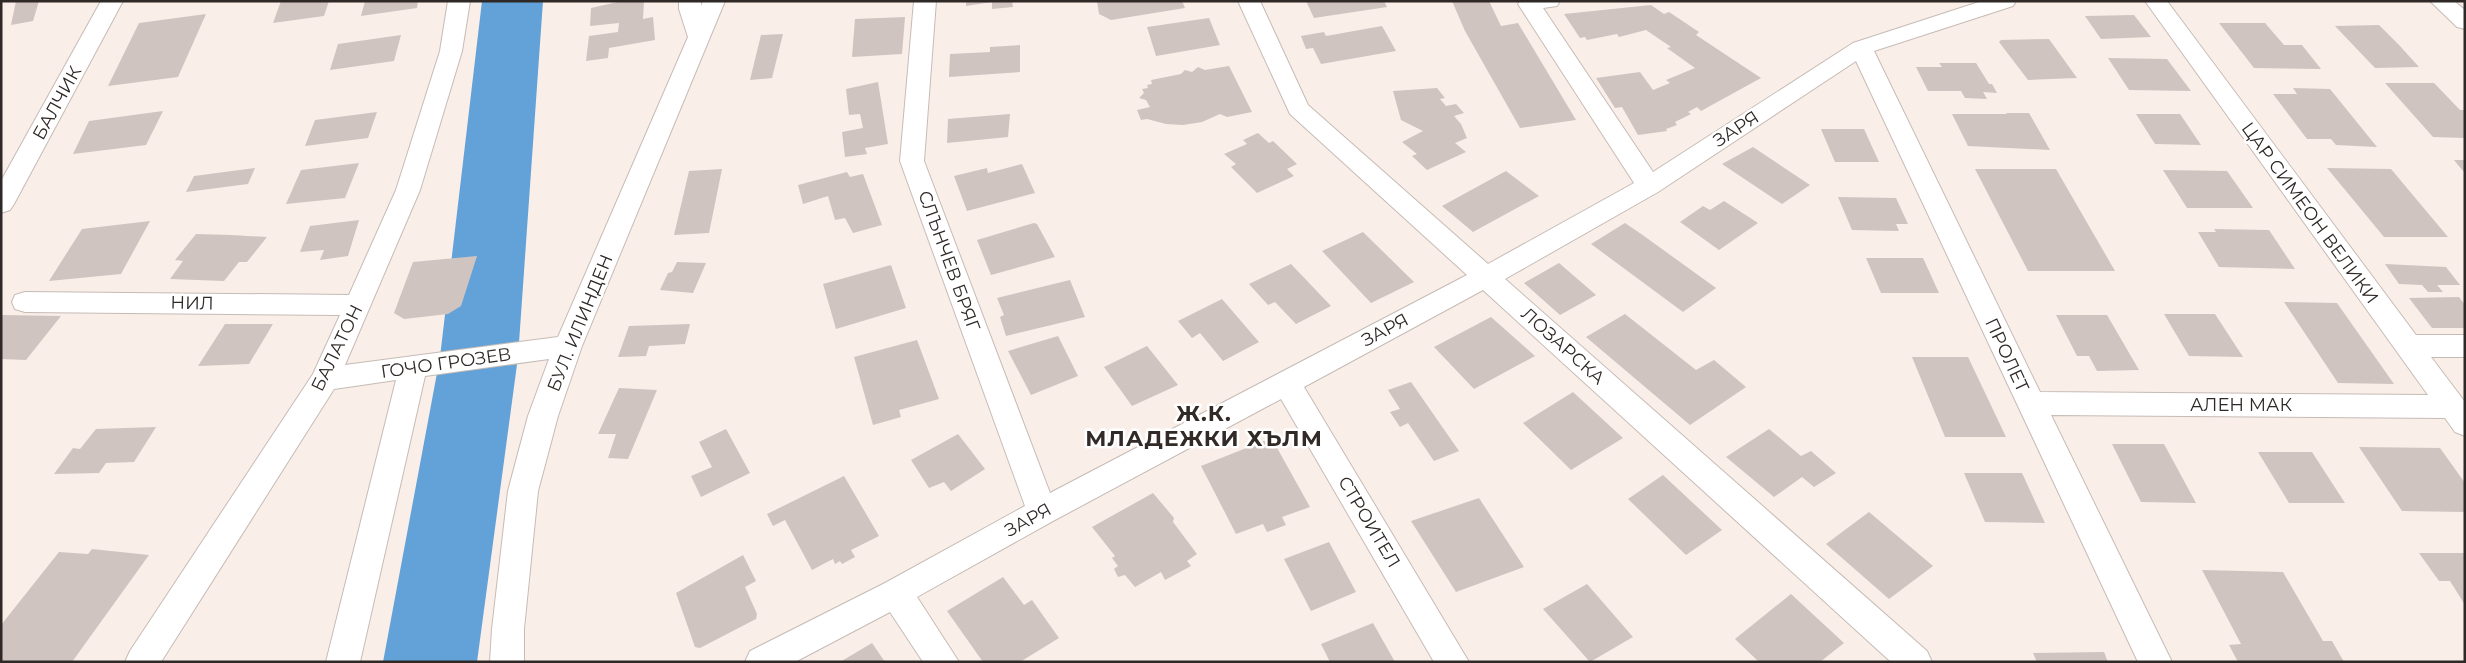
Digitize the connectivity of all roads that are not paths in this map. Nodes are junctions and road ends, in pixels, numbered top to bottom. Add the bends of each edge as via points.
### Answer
1 (112, 1) edge
2 (459, 1) edge
3 (690, 1) edge
4 (714, 1) edge
5 (925, 1) edge
6 (1249, 1) edge
7 (1549, 1) edge
8 (2006, 1) edge
9 (2156, 1) edge
10 (2441, 1) edge
11 (2465, 22) edge
12 (700, 37) junction
13 (1861, 48) junction
14 (1649, 186) junction
15 (1, 204) edge
16 (1486, 277) junction
17 (25, 302) dead end
18 (359, 305) junction
19 (568, 346) junction
20 (2407, 346) junction
21 (2465, 346) edge
22 (413, 368) junction
23 (325, 379) junction
24 (1286, 382) junction
25 (2030, 403) junction
26 (2459, 415) edge
27 (1042, 512) junction
28 (896, 594) junction
29 (142, 662) edge
30 (342, 662) edge
31 (507, 662) edge
32 (762, 662) edge
33 (942, 662) edge
34 (1452, 662) edge
35 (1915, 662) edge
36 (2155, 662) edge

1 - 15 street, БАЛЧИК
2 - 18 street, БАЛАТОН via 451,51 408,190
3 - 12 street
4 - 12 street, БУЛ. ИЛИНДЕН
5 - 27 street, СЛЪНЧЕВ БРЯГ via 912,161
6 - 16 street, ЛОЗАРСКА via 1298,108
7 - 14 street via 1529,4
8 - 13 street, ЗАРЯ
9 - 20 street, ЦАР СИМЕОН ВЕЛИКИ
10 - 11 street
12 - 19 street, БУЛ. ИЛИНДЕН
13 - 14 street, ЗАРЯ
13 - 25 street, ПРОЛЕТ
14 - 16 street, ЗАРЯ
16 - 24 street, ЗАРЯ
16 - 35 street, ЛОЗАРСКА
17 - 18 street, НИЛ
18 - 23 street, БАЛАТОН
19 - 22 street, ГОЧО ГРОЗЕВ
19 - 31 street, БУЛ. ИЛИНДЕН via 543,416 523,491
20 - 21 street
20 - 26 street, ЦАР СИМЕОН ВЕЛИКИ
22 - 23 street, ГОЧО ГРОЗЕВ
22 - 30 street
23 - 29 street, БАЛАТОН
24 - 27 street, ЗАРЯ
24 - 34 street, СТРОИТЕЛ
25 - 26 street, АЛЕН МАК
25 - 36 street, ПРОЛЕТ
27 - 28 street, ЗАРЯ
28 - 32 street, ЗАРЯ
28 - 33 street

